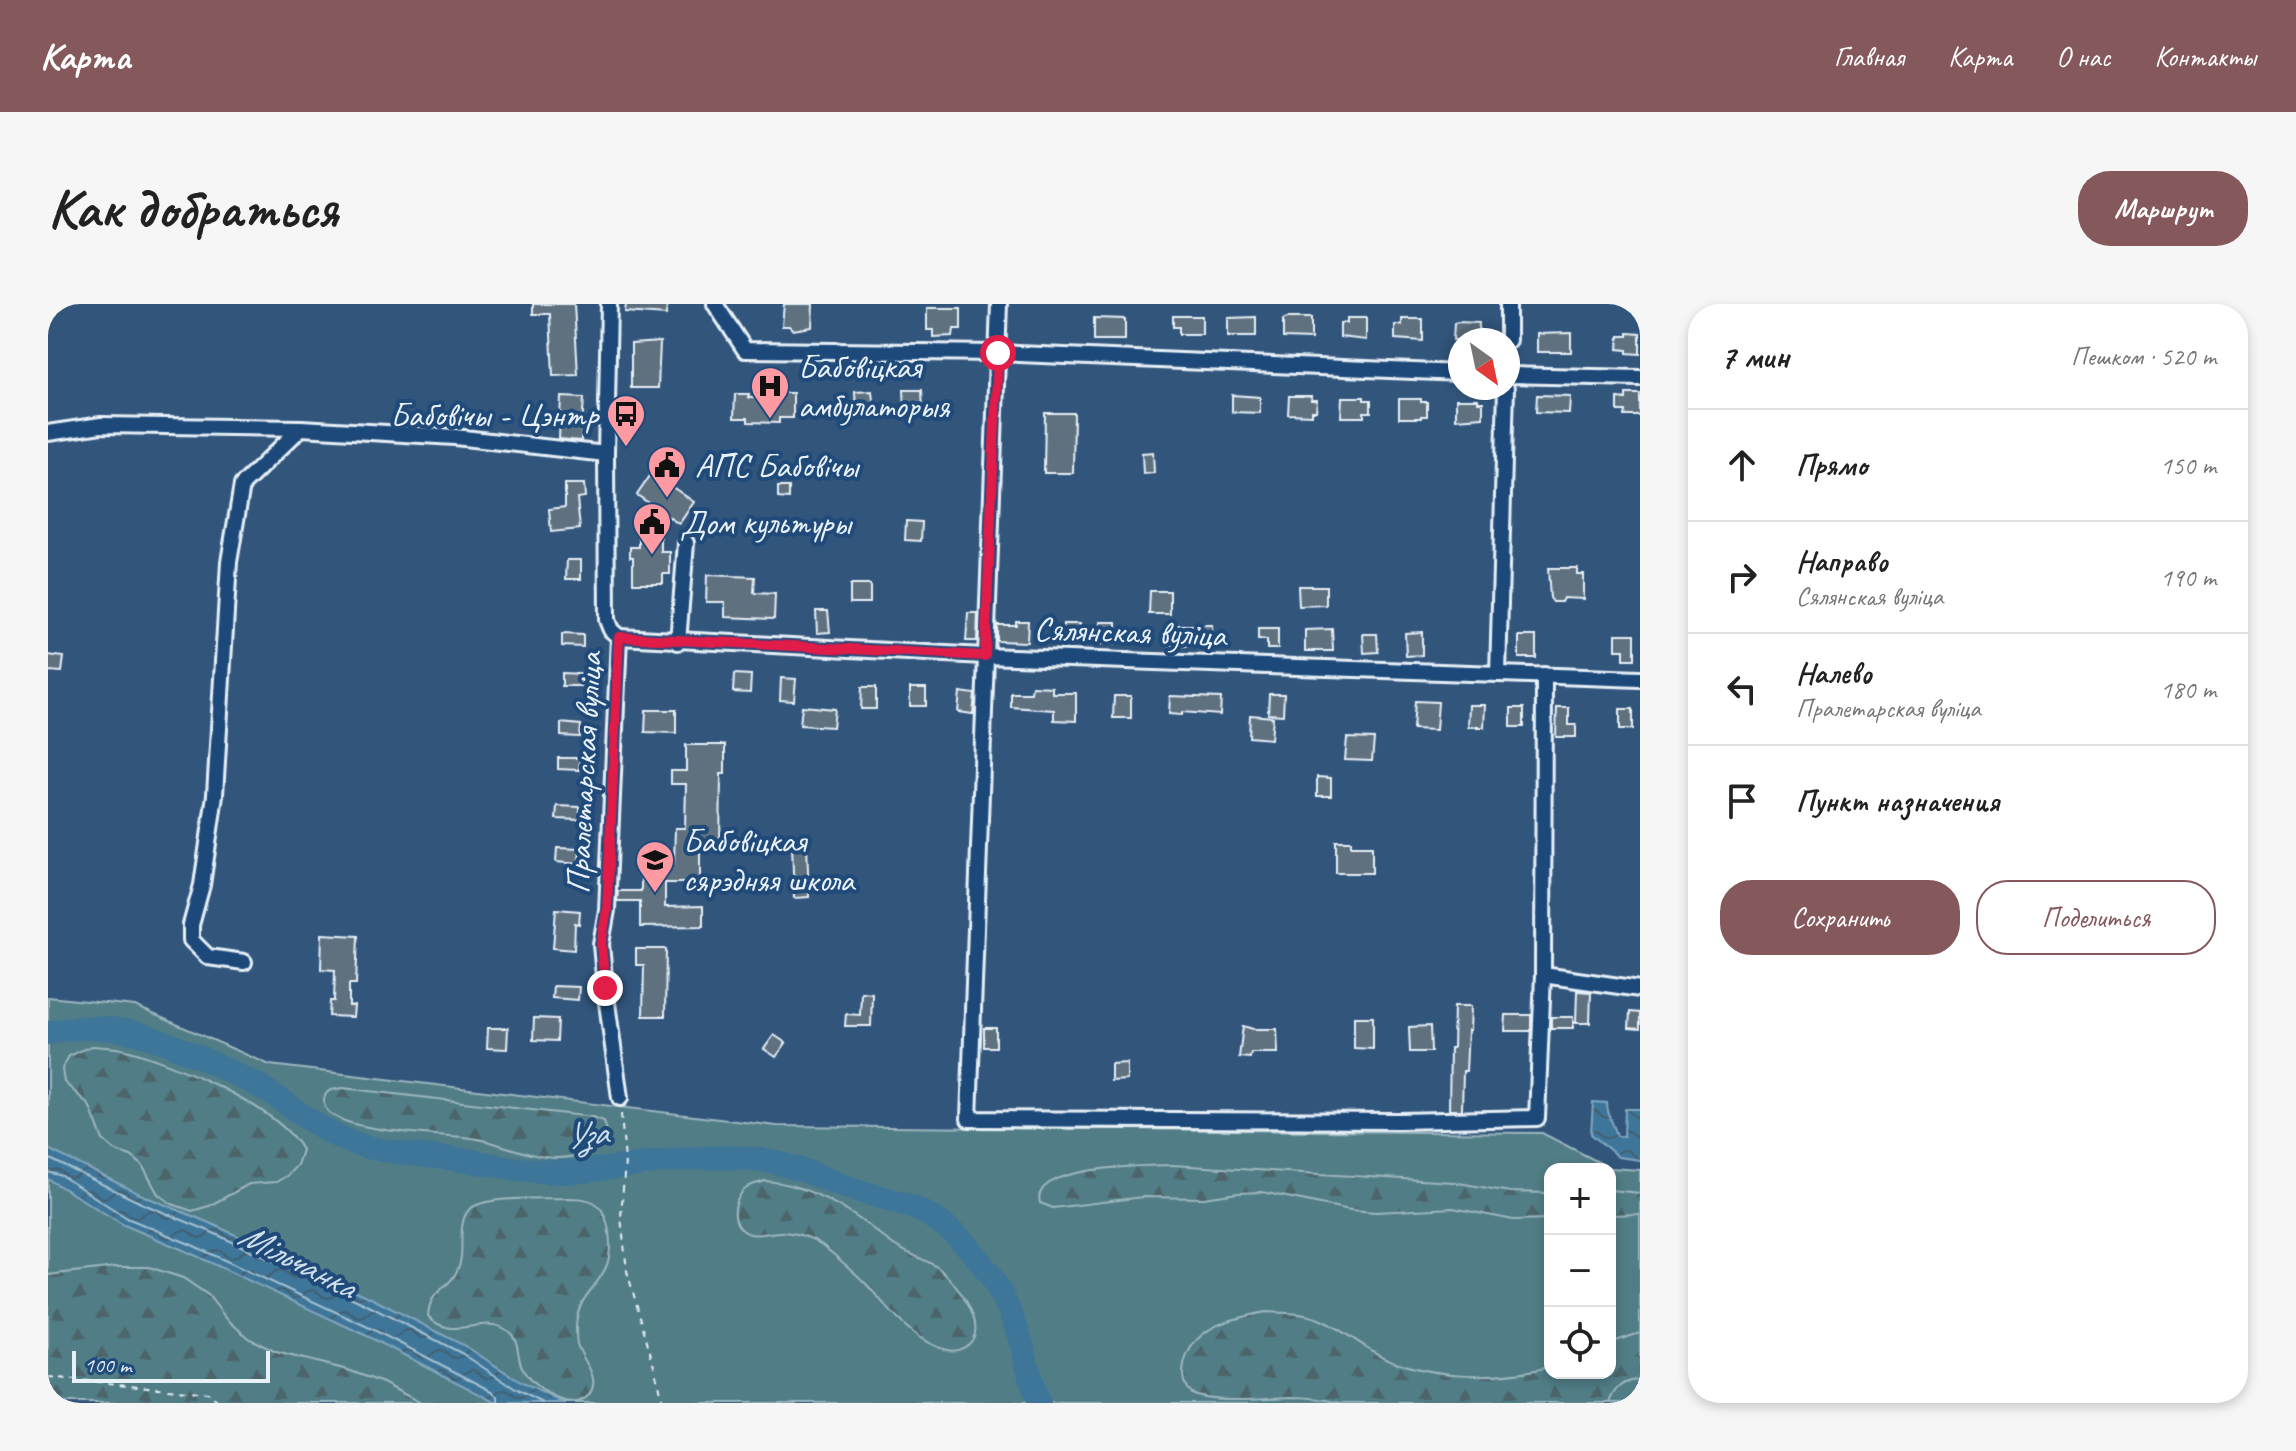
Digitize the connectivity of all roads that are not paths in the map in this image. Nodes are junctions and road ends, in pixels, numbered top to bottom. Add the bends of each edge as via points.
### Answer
1 (609, 304) edge
2 (715, 304) edge
3 (999, 304) edge
4 (1508, 304) edge
5 (1508, 328) edge
6 (998, 353) junction
7 (1448, 372) edge
8 (1520, 375) edge
9 (1640, 378) edge
10 (1506, 400) edge
11 (301, 428) junction
12 (48, 433) edge
13 (606, 454) junction
14 (686, 543) dead end
15 (619, 637) junction
16 (678, 642) junction
17 (985, 656) junction
18 (1498, 674) junction
19 (1544, 675) junction
20 (1640, 679) edge
21 (244, 962) dead end
22 (1543, 975) junction
23 (1640, 989) edge
24 (620, 1098) road end

1 - 13 street, Пралетарская вуліца
2 - 6 street via 745,350
3 - 6 street
4 - 5 street
6 - 7 street
6 - 17 street
8 - 9 street
10 - 18 street
11 - 12 street via 101,425
11 - 13 street via 455,437
11 - 21 street via 242,485 229,562 215,795 191,940 208,957
13 - 15 street, Пралетарская вуліца via 607,620
14 - 16 street
15 - 16 street, Сялянская вуліца
15 - 24 street, Пралетарская вуліца via 601,944
16 - 17 street, Сялянская вуліца
17 - 18 street, Сялянская вуліца
17 - 22 street via 969,1119 1537,1118
18 - 19 street, Сялянская вуліца
19 - 20 street, Сялянская вуліца
19 - 22 street
22 - 23 street

